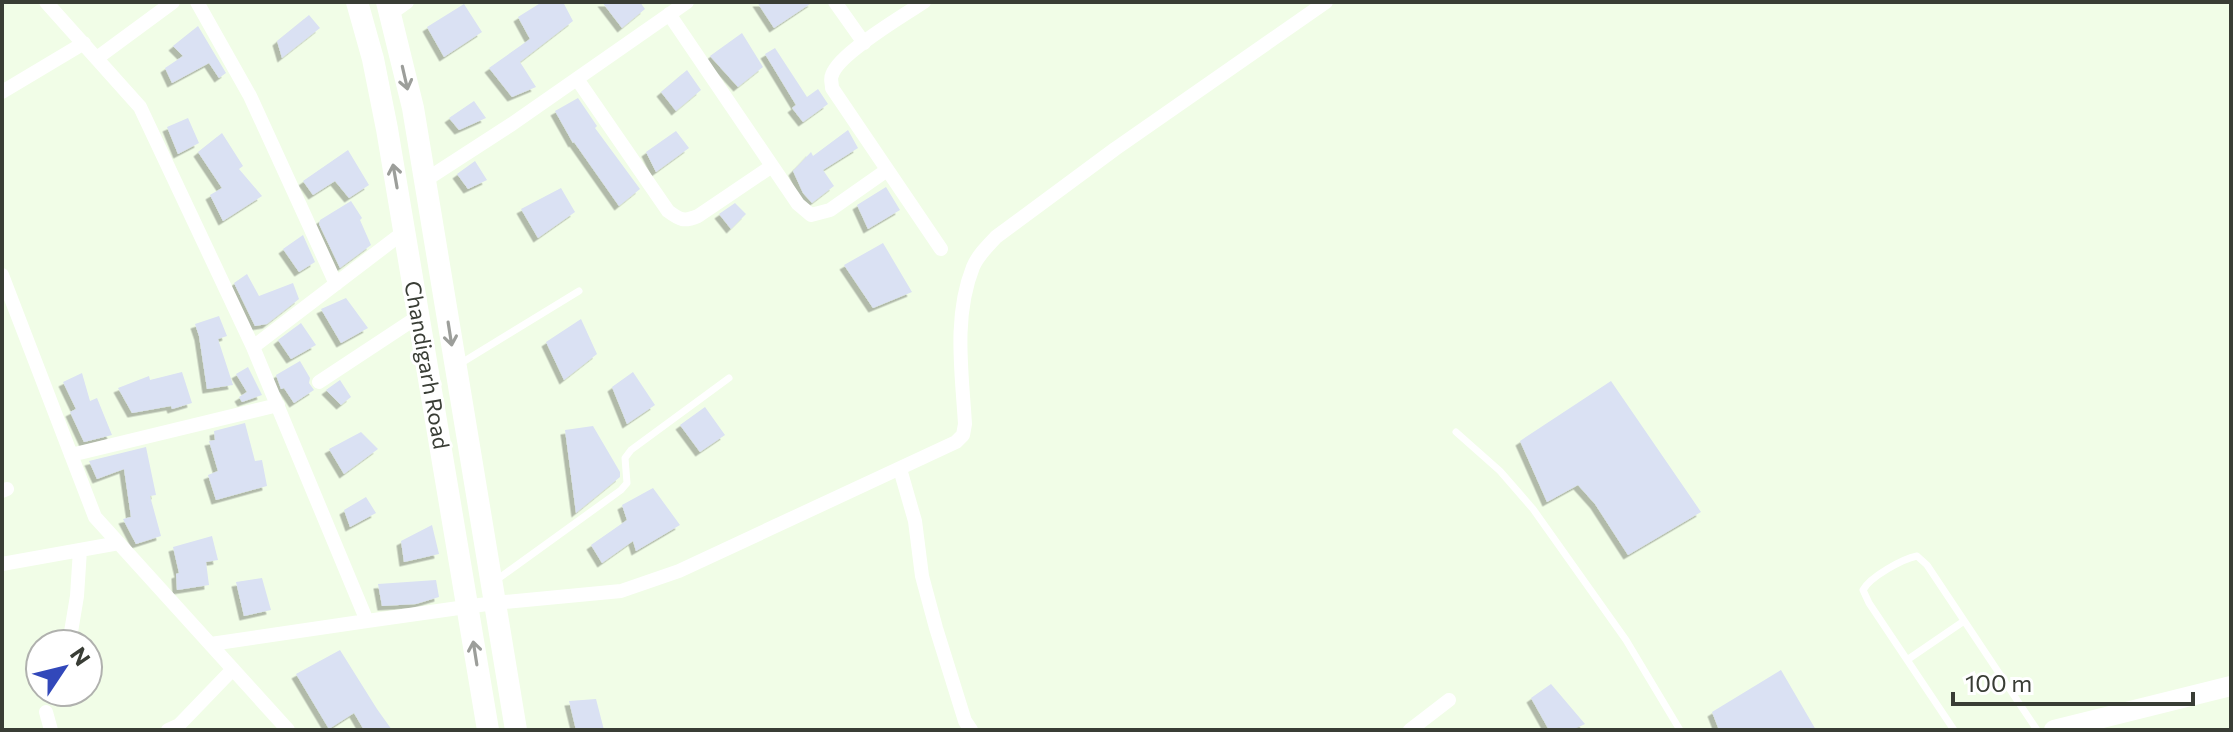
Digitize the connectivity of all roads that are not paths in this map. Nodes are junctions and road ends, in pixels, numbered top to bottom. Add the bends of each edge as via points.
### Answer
1 (46, 2) edge
2 (173, 2) edge
3 (197, 2) edge
4 (357, 2) edge
5 (687, 2) edge
6 (835, 2) edge
7 (924, 2) edge
8 (1326, 2) edge
9 (395, 6) edge
10 (669, 14) junction
11 (84, 43) junction
12 (864, 43) junction
13 (97, 58) junction
14 (577, 79) junction
15 (2, 92) edge
16 (772, 166) junction
17 (887, 170) junction
18 (424, 181) junction
19 (405, 231) junction
20 (941, 249) dead end
21 (2, 275) edge
22 (336, 284) junction
23 (579, 291) dead end
24 (419, 316) junction
25 (253, 347) junction
26 (455, 367) junction
27 (729, 378) dead end
28 (319, 382) dead end
29 (278, 405) junction
30 (1456, 432) dead end
31 (71, 455) junction
32 (900, 469) junction
33 (119, 543) junction
34 (80, 550) junction
35 (2, 564) edge
36 (492, 594) junction
37 (467, 607) junction
38 (367, 621) junction
39 (1964, 621) junction
40 (72, 628) edge
41 (211, 644) junction
42 (1907, 660) junction
43 (233, 669) junction
44 (2231, 686) edge
45 (1449, 700) dead end
46 (46, 712) dead end
47 (51, 730) edge
48 (168, 730) edge
49 (288, 730) edge
50 (488, 730) edge
51 (516, 730) edge
52 (971, 730) edge
53 (1410, 730) edge
54 (1680, 730) edge
55 (1954, 730) edge
56 (2037, 730) edge
57 (2054, 730) edge

1 - 11 street
2 - 13 street
3 - 22 street via 250,96
19 -> 4 main road, Chandigarh Road
5 - 10 street
6 - 12 street
7 - 12 street
8 - 32 street via 1115,149 981,253 963,306 963,435
9 -> 18 main road
10 - 14 street
10 - 16 street
11 - 13 street
11 - 15 street
12 - 17 street via 837,66 832,88
13 - 25 street via 140,107
14 - 16 street via 679,220 698,216
14 - 18 street
16 - 17 street via 811,215 830,210
17 - 20 street
18 -> 26 main road
19 - 22 street
19 - 24 main road, Chandigarh Road
21 - 31 street
22 - 25 street
23 - 26 lane
24 - 28 street
24 - 37 main road, Chandigarh Road
25 - 29 street
26 - 36 main road
27 - 36 lane via 631,450 625,458 627,483 621,490
29 - 31 street
29 - 38 street
30 - 54 lane via 1533,509 1626,640
31 - 33 street via 95,517
32 - 36 street via 679,571 621,591
32 - 52 street via 936,628
33 - 34 street
33 - 41 street
34 - 35 street
34 - 40 street
36 - 37 street
36 - 51 main road
37 - 38 street
50 -> 37 main road, Chandigarh Road
38 - 41 street
39 - 42 lane
39 - 42 lane via 1917,556 1867,583 1863,590 1869,603
39 - 56 lane
41 - 43 street
42 - 55 lane
43 - 48 street
43 - 49 street
44 - 57 street
45 - 53 street
46 - 47 street

